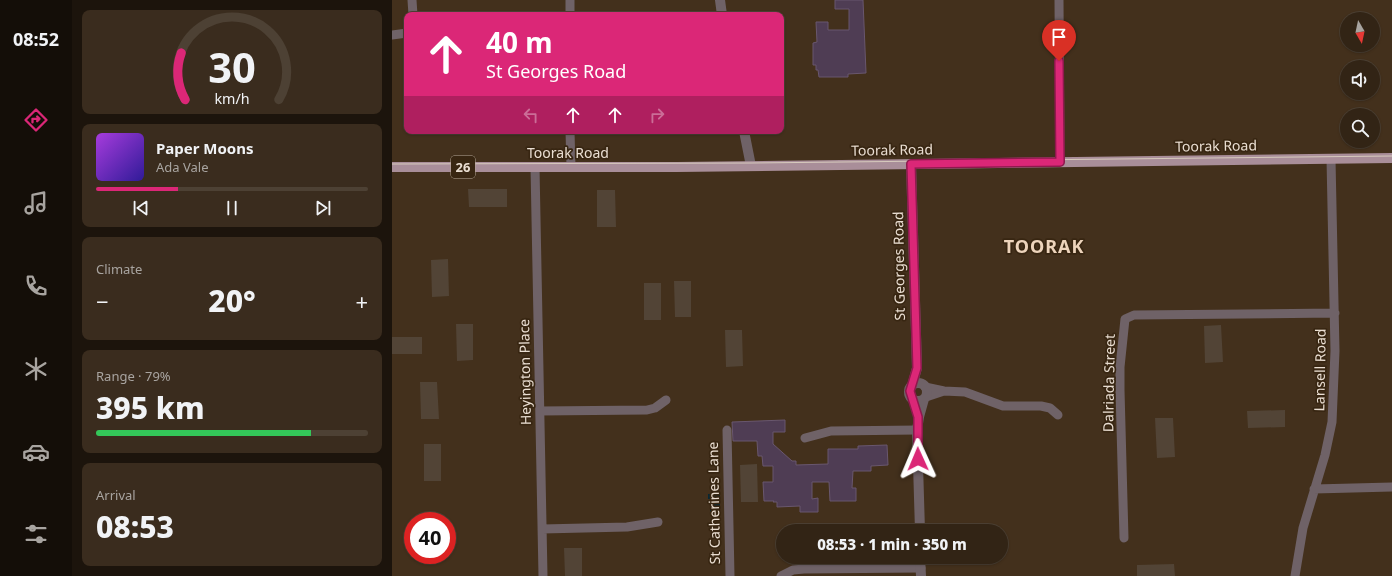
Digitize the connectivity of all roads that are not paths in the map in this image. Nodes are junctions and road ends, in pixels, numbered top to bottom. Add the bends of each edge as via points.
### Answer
1 (412, 0) edge
2 (570, 0) edge
3 (720, 0) edge
4 (1059, 0) edge
5 (413, 12) edge
6 (570, 12) edge
7 (722, 12) edge
8 (404, 33) edge
9 (392, 35) edge
10 (570, 134) edge
11 (745, 134) edge
12 (1392, 158) edge
13 (1331, 159) junction
14 (1060, 162) junction
15 (911, 164) junction
16 (751, 166) junction
17 (392, 167) edge
18 (534, 167) junction
19 (571, 167) junction
20 (1334, 313) junction
21 (917, 368) junction
22 (912, 386) junction
23 (925, 392) junction
24 (913, 399) junction
25 (666, 400) dead end
26 (540, 410) junction
27 (1058, 415) dead end
28 (918, 417) junction
29 (727, 430) dead end
30 (917, 430) junction
31 (805, 438) dead end
32 (1392, 487) edge
33 (1314, 489) junction
34 (658, 522) dead end
35 (920, 524) edge
36 (542, 529) junction
37 (1124, 538) dead end
38 (921, 572) edge
39 (543, 576) edge
40 (730, 576) edge
41 (781, 576) edge
42 (1295, 576) edge

1 - 5 street
2 - 6 street
3 - 7 street
4 - 14 street
8 - 9 street
10 - 19 street
11 - 16 street
12 - 13 main road, Toorak Road / 26
13 - 14 main road, Toorak Road / 26
13 - 20 street, Lansell Road
14 - 15 main road, Toorak Road / 26
15 - 16 main road, Toorak Road / 26
15 - 21 street, St Georges Road
16 - 19 main road, Toorak Road / 26
17 - 18 main road, Toorak Road / 26
18 - 19 main road, Toorak Road / 26
18 - 26 street, Heyington Place
20 - 33 street, Lansell Road via 1335,380 1332,422
20 - 37 street, Dalriada Street via 1134,315 1126,319 1120,367
21 - 22 street, St Georges Road
21 - 23 street, St Georges Road
22 - 23 street via 918,384
22 - 24 street via 910,394
23 - 24 street via 920,401
23 - 27 street via 966,392 1003,406 1050,408
23 - 28 street
24 - 28 street
25 - 26 street via 656,408 647,410
26 - 36 street, Heyington Place
28 - 30 street
29 - 40 street, St Catherines Lane
30 - 31 street via 831,431
30 - 35 street
32 - 33 street
33 - 42 street, Lansell Road via 1303,528
34 - 36 street via 627,527
36 - 39 street, Heyington Place
38 - 41 street via 804,569 793,570

